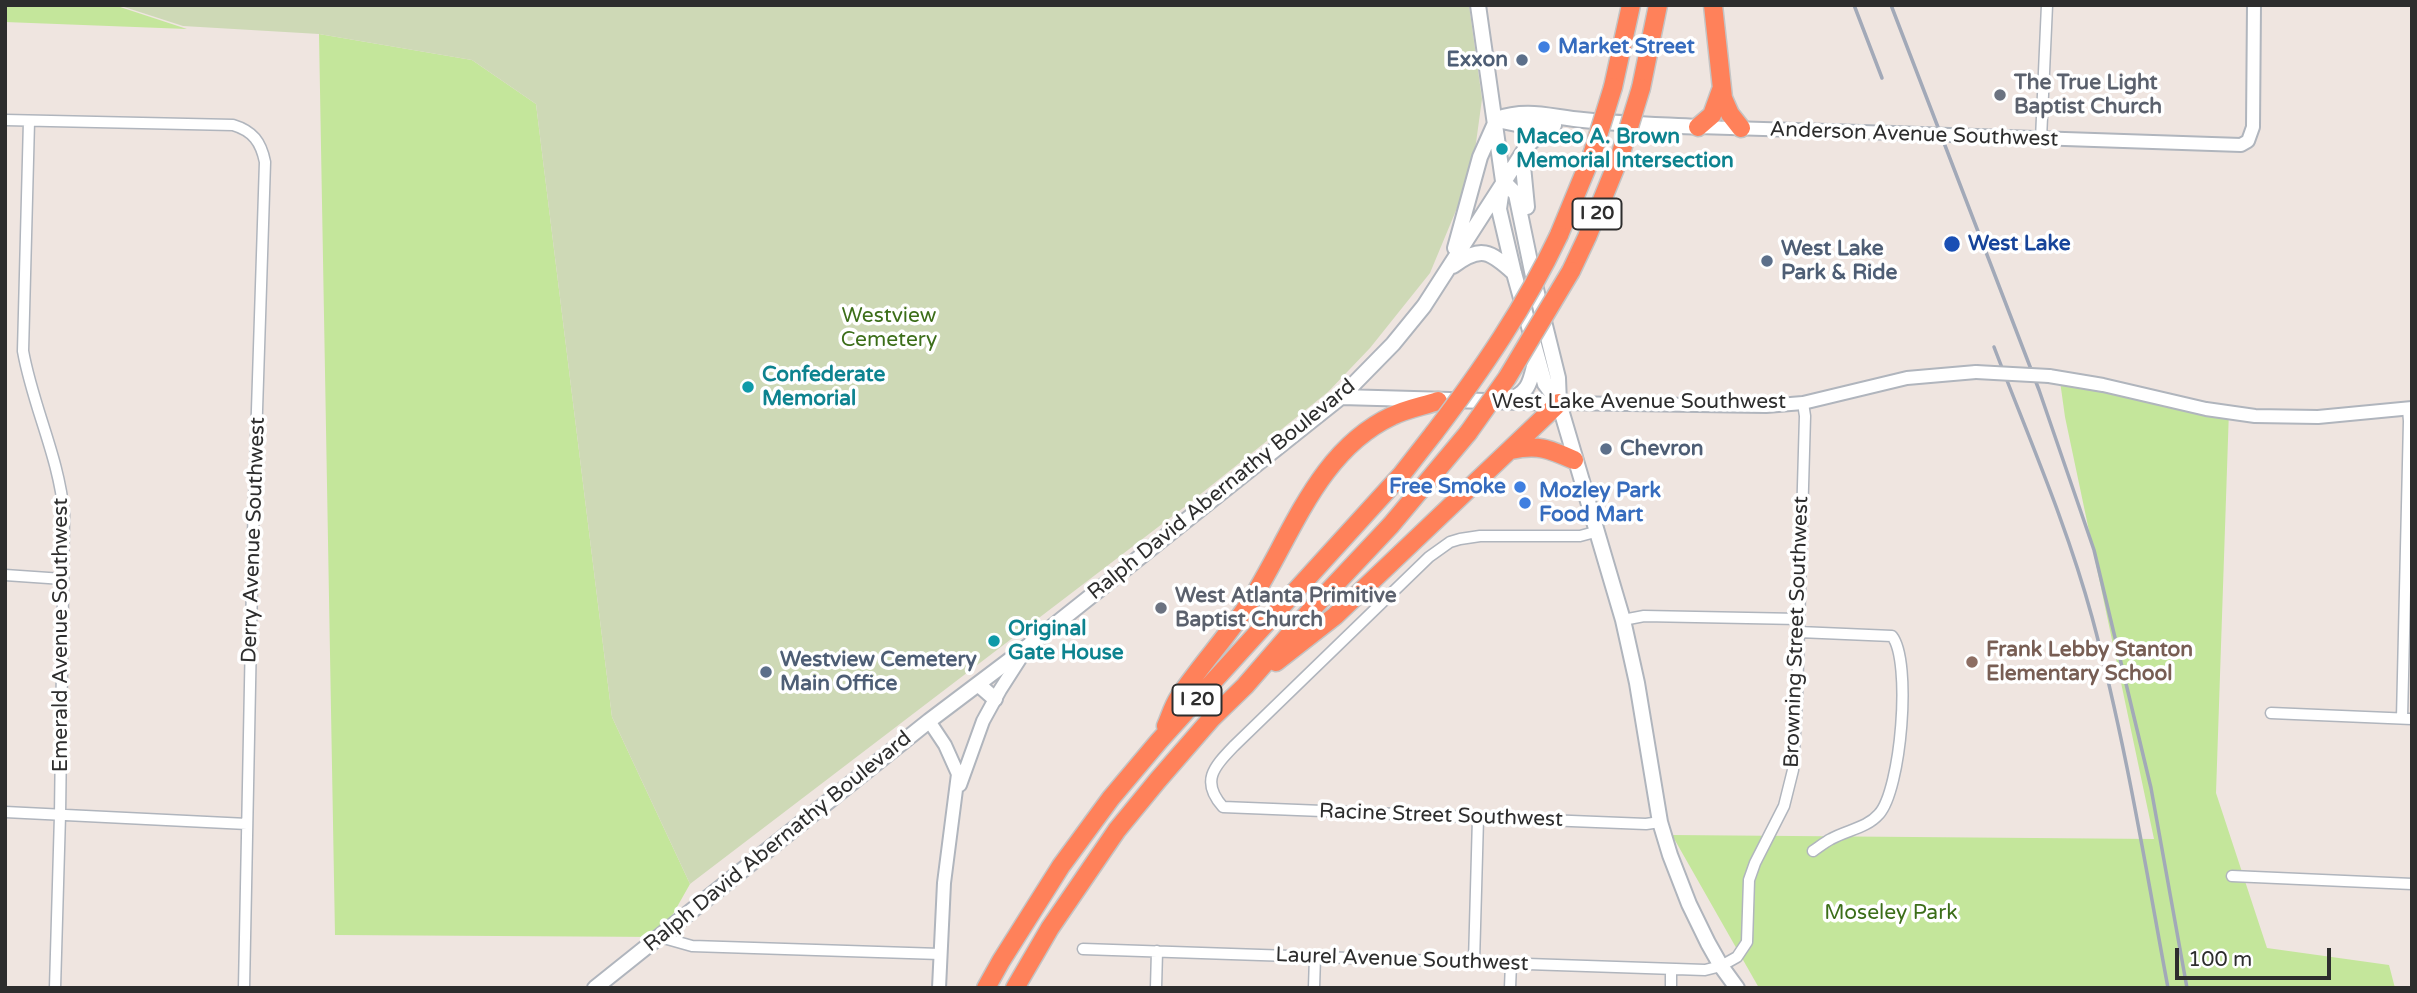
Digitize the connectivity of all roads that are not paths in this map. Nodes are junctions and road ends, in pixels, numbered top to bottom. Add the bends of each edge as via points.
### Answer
1 (1478, 5) edge
2 (1631, 5) edge
3 (1658, 5) edge
4 (1713, 5) edge
5 (2047, 5) edge
6 (2254, 5) edge
7 (1722, 87) junction
8 (5, 120) edge
9 (1496, 120) junction
10 (1580, 120) junction
11 (29, 121) junction
12 (1554, 125) junction
13 (1698, 127) junction
14 (1741, 128) junction
15 (2041, 139) junction
16 (1527, 146) junction
17 (1503, 181) junction
18 (1448, 271) junction
19 (1514, 273) junction
20 (1536, 356) junction
21 (1341, 397) junction
22 (1438, 401) junction
23 (1506, 401) junction
24 (1559, 403) junction
25 (1803, 403) junction
26 (2410, 408) edge
27 (1511, 450) junction
28 (1574, 460) junction
29 (1595, 532) junction
30 (5, 575) edge
31 (63, 579) junction
32 (1799, 619) junction
33 (1623, 620) junction
34 (1799, 632) junction
35 (1027, 647) junction
36 (979, 685) junction
37 (1245, 686) junction
38 (995, 699) junction
39 (2271, 713) dead end
40 (2407, 718) edge
41 (929, 721) junction
42 (1159, 741) junction
43 (957, 795) junction
44 (5, 812) edge
45 (60, 815) junction
46 (1478, 818) junction
47 (1660, 822) junction
48 (247, 824) junction
49 (1813, 851) dead end
50 (2232, 876) dead end
51 (2412, 884) edge
52 (660, 937) junction
53 (1083, 949) dead end
54 (1157, 951) junction
55 (940, 954) junction
56 (1315, 957) junction
57 (1474, 962) junction
58 (1511, 963) junction
59 (1721, 966) junction
60 (1671, 969) junction
61 (940, 987) edge
62 (55, 988) edge
63 (244, 988) edge
64 (595, 988) edge
65 (986, 988) edge
66 (1015, 988) edge
67 (1156, 988) edge
68 (1314, 988) edge
69 (1510, 988) edge
70 (1671, 988) edge
71 (1737, 988) edge

1 - 9 main road
2 - 42 highway, I 20, bridge via 1592,155 1559,235 1512,324 1402,474
3 - 37 highway, I 20, bridge via 1641,88 1620,156 1571,271 1507,378 1391,525
4 - 7 highway
5 - 15 street
6 - 15 street, Anderson Avenue Southwest via 2253,127 2248,141 2235,147
7 - 13 highway via 1712,115
7 - 14 highway via 1726,107
8 - 11 street, Derry Avenue Southwest
9 - 10 main road, Anderson Avenue Southwest via 1515,113
9 - 12 main road, Anderson Avenue Southwest
9 - 17 main road
9 - 18 main road via 1480,157
10 - 12 main road, Anderson Avenue Southwest
10 - 13 main road, Anderson Avenue Southwest
11 - 31 street, Emerald Avenue Southwest via 23,351 61,487
11 - 48 street, Derry Avenue Southwest via 233,125 251,134 263,150
12 - 16 main road, Ralph David Abernathy Boulevard
13 - 14 street, Anderson Avenue Southwest
14 - 15 street, Anderson Avenue Southwest, bridge
16 - 17 main road, Ralph David Abernathy Boulevard
16 - 24 main road via 1523,166 1527,209 1565,376
17 - 18 main road, Ralph David Abernathy Boulevard
17 - 19 main road via 1499,209
17 - 24 main road via 1516,194 1558,378
18 - 19 main road via 1465,257 1485,252
18 - 21 main road, Ralph David Abernathy Boulevard via 1393,344
19 - 20 main road
20 - 23 main road via 1527,388
20 - 24 main road via 1545,384
21 - 22 main road, West Lake Avenue Southwest
21 - 35 main road, Ralph David Abernathy Boulevard
22 - 23 main road, West Lake Avenue Southwest
22 - 42 highway via 1374,426 1324,474 1255,594 1177,699
23 - 24 main road, West Lake Avenue Southwest
24 - 25 street, West Lake Avenue Southwest
24 - 27 highway
24 - 28 main road
25 - 26 street, West Lake Avenue Southwest, bridge via 1907,378 1976,372 2049,376 2255,416 2318,417
25 - 32 street, Browning Street Southwest
26 - 40 street
27 - 28 highway via 1548,448
27 - 37 highway via 1335,616
28 - 29 main road
29 - 33 main road
29 - 46 street, Racine Street Southwest via 1479,536 1450,542 1429,557 1220,760 1210,778 1211,790 1223,807
30 - 31 street
31 - 45 street, Emerald Avenue Southwest
32 - 33 street
32 - 34 street, Browning Street Southwest
33 - 47 main road
34 - 49 street via 1892,636 1902,663 1901,734 1887,803 1868,824
34 - 59 street, Browning Street Southwest via 1793,770 1784,806 1749,880 1747,942 1737,957
35 - 36 main road, Ralph David Abernathy Boulevard
35 - 38 street
36 - 38 main road
36 - 41 main road, Ralph David Abernathy Boulevard
37 - 66 highway, I 20 via 1117,830
38 - 43 street
39 - 40 street
41 - 43 street via 958,774
41 - 52 main road, Ralph David Abernathy Boulevard
42 - 65 highway, I 20 via 1062,866
43 - 55 street via 946,856
44 - 45 street
45 - 48 street
45 - 62 street, Emerald Avenue Southwest
46 - 47 street, Racine Street Southwest
46 - 57 street
47 - 59 main road via 1689,904
48 - 63 street, Derry Avenue Southwest
50 - 51 street
52 - 55 street via 692,946
52 - 64 main road, Ralph David Abernathy Boulevard
53 - 54 street, Laurel Avenue Southwest
54 - 56 street, Laurel Avenue Southwest
54 - 67 street
55 - 61 street
56 - 57 street, Laurel Avenue Southwest
56 - 68 street
57 - 58 street, Laurel Avenue Southwest
58 - 60 street, Laurel Avenue Southwest
58 - 69 street
59 - 60 street, Laurel Avenue Southwest
59 - 71 main road
60 - 70 street

